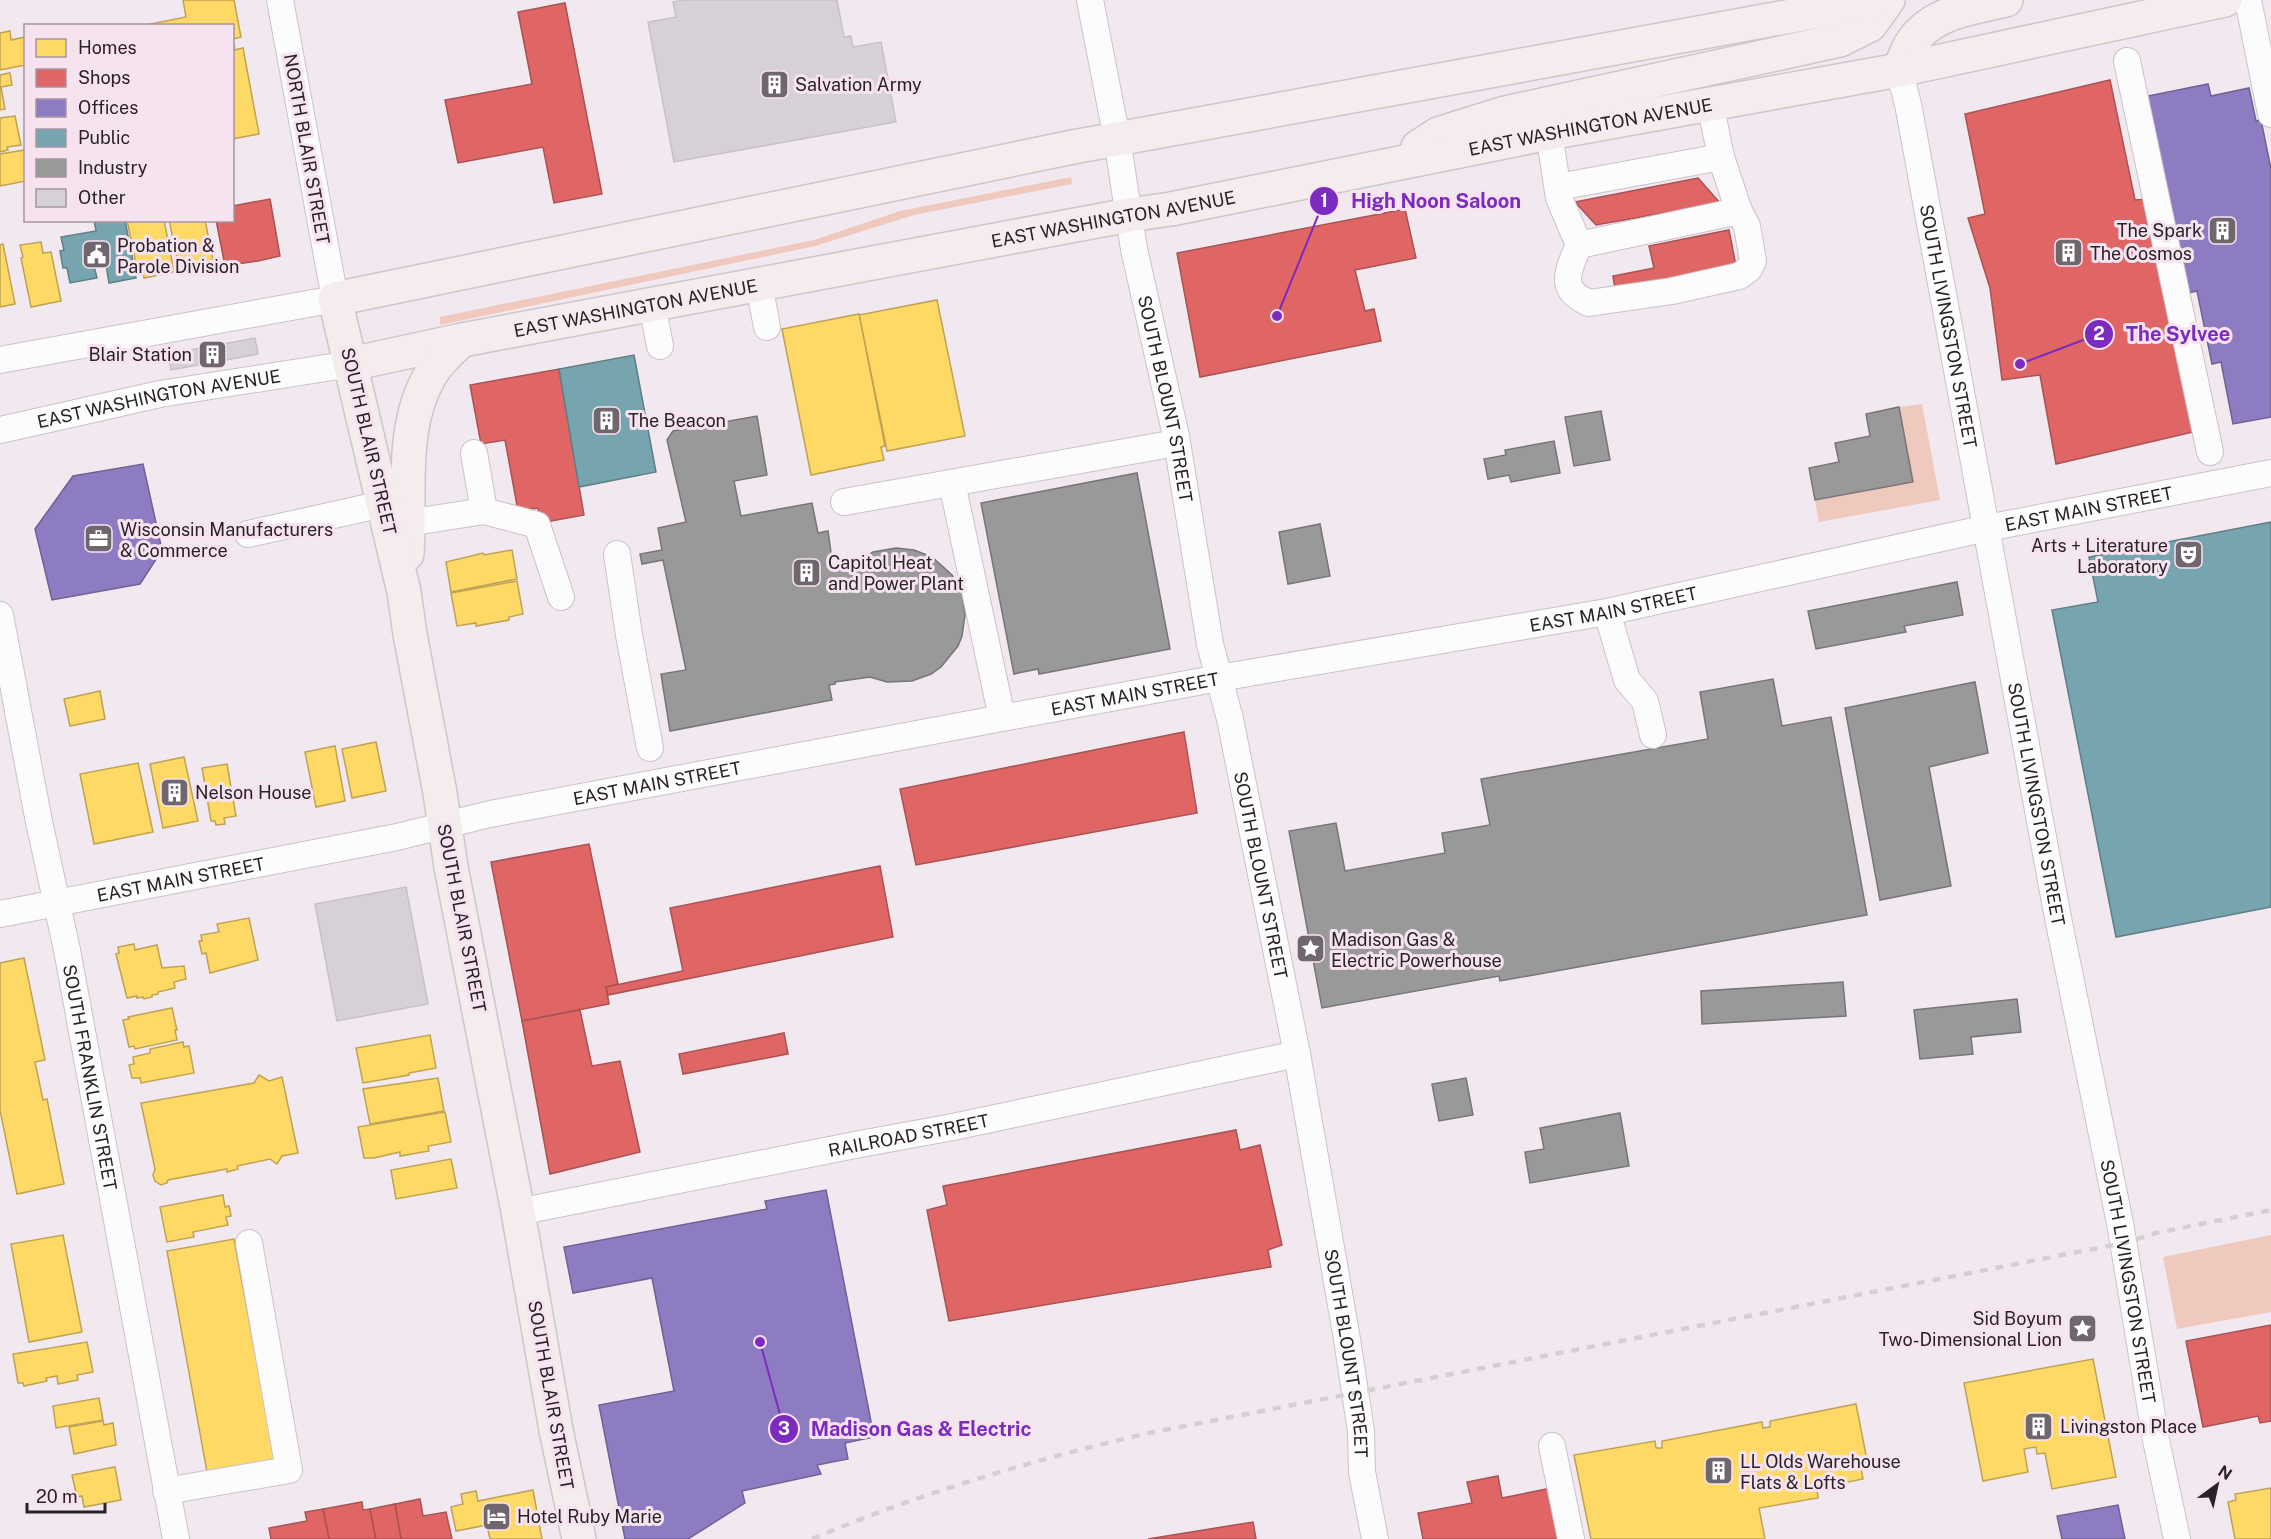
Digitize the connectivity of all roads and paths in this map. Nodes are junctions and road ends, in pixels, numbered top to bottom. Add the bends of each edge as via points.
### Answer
1 (280, 0) edge
2 (1090, 0) edge
3 (1879, 0) edge
4 (1888, 0) edge
5 (2006, 0) edge
6 (2225, 0) edge
7 (2248, 0) edge
8 (2127, 61) dead end
9 (1899, 70) junction
10 (1710, 103) junction
11 (2271, 114) edge
12 (1549, 133) junction
13 (1117, 139) junction
14 (1721, 157) junction
15 (1392, 165) junction
16 (1558, 187) junction
17 (1739, 211) junction
18 (1129, 215) junction
19 (1579, 245) junction
20 (759, 284) junction
21 (336, 298) junction
22 (652, 304) junction
23 (767, 327) dead end
24 (462, 340) junction
25 (660, 346) dead end
26 (0, 360) edge
27 (351, 364) junction
28 (0, 430) edge
29 (1176, 443) junction
30 (2210, 452) dead end
31 (474, 453) dead end
32 (2271, 473) edge
33 (952, 483) junction
34 (844, 502) dead end
35 (484, 511) junction
36 (396, 514) junction
37 (1987, 528) junction
38 (248, 534) dead end
39 (617, 554) dead end
40 (561, 597) dead end
41 (1607, 612) junction
42 (0, 615) edge
43 (1219, 678) junction
44 (1002, 718) junction
45 (1653, 735) dead end
46 (650, 748) dead end
47 (444, 825) junction
48 (57, 903) junction
49 (0, 914) edge
50 (1297, 1054) junction
51 (518, 1212) junction
52 (249, 1243) dead end
53 (1552, 1446) dead end
54 (166, 1491) junction
55 (176, 1539) edge
56 (579, 1539) edge
57 (1375, 1539) edge
58 (1571, 1539) edge
59 (2177, 1539) edge

1 - 21 street, NORTH BLAIR STREET
2 - 13 street, SOUTH BLOUNT STREET
3 - 13 main road
4 - 15 main road via 1870,26 1840,40 1505,113 1438,134
5 - 9 main road via 1933,21 1911,42
6 - 9 main road, EAST WASHINGTON AVENUE
7 - 11 street
8 - 30 street
9 - 10 main road, EAST WASHINGTON AVENUE
9 - 37 street, SOUTH LIVINGSTON STREET
10 - 12 main road, EAST WASHINGTON AVENUE
10 - 14 street
12 - 15 main road, EAST WASHINGTON AVENUE
12 - 16 street
13 - 18 street, SOUTH BLOUNT STREET
13 - 21 main road
14 - 16 street
14 - 17 street
15 - 18 main road, EAST WASHINGTON AVENUE
16 - 19 street
17 - 19 street
17 - 19 street via 1747,226 1753,261 1749,269 1739,276 1683,288 1589,303 1570,290 1567,278
18 - 20 main road, EAST WASHINGTON AVENUE
18 - 29 street, SOUTH BLOUNT STREET
20 - 22 main road, EAST WASHINGTON AVENUE
20 - 23 street
21 - 26 street
21 - 27 main road, SOUTH BLAIR STREET
22 - 24 main road, EAST WASHINGTON AVENUE
22 - 25 street
24 - 27 main road, EAST WASHINGTON AVENUE
24 - 36 main road via 432,372 421,392
27 - 28 street, EAST WASHINGTON AVENUE via 160,393
27 - 36 main road, SOUTH BLAIR STREET
29 - 33 street
29 - 43 street, SOUTH BLOUNT STREET
31 - 35 street
32 - 37 street, EAST MAIN STREET
33 - 34 street
33 - 44 street
35 - 36 street
35 - 40 street via 537,525
36 - 38 street
36 - 47 main road, SOUTH BLAIR STREET via 404,592
37 - 41 street, EAST MAIN STREET
37 - 59 street, SOUTH LIVINGSTON STREET
39 - 46 street
41 - 43 street, EAST MAIN STREET
41 - 45 street via 1627,680 1645,701
42 - 48 street, SOUTH FRANKLIN STREET
43 - 44 street, EAST MAIN STREET
43 - 50 street, SOUTH BLOUNT STREET
44 - 47 street, EAST MAIN STREET
47 - 48 street, EAST MAIN STREET
47 - 51 main road, SOUTH BLAIR STREET
48 - 49 street, EAST MAIN STREET
48 - 54 street, SOUTH FRANKLIN STREET
50 - 51 street, RAILROAD STREET
50 - 57 street, SOUTH BLOUNT STREET via 1346,1333 1361,1431 1362,1472
51 - 56 main road, SOUTH BLAIR STREET
52 - 54 street via 289,1470
53 - 58 street
54 - 55 street, SOUTH FRANKLIN STREET

